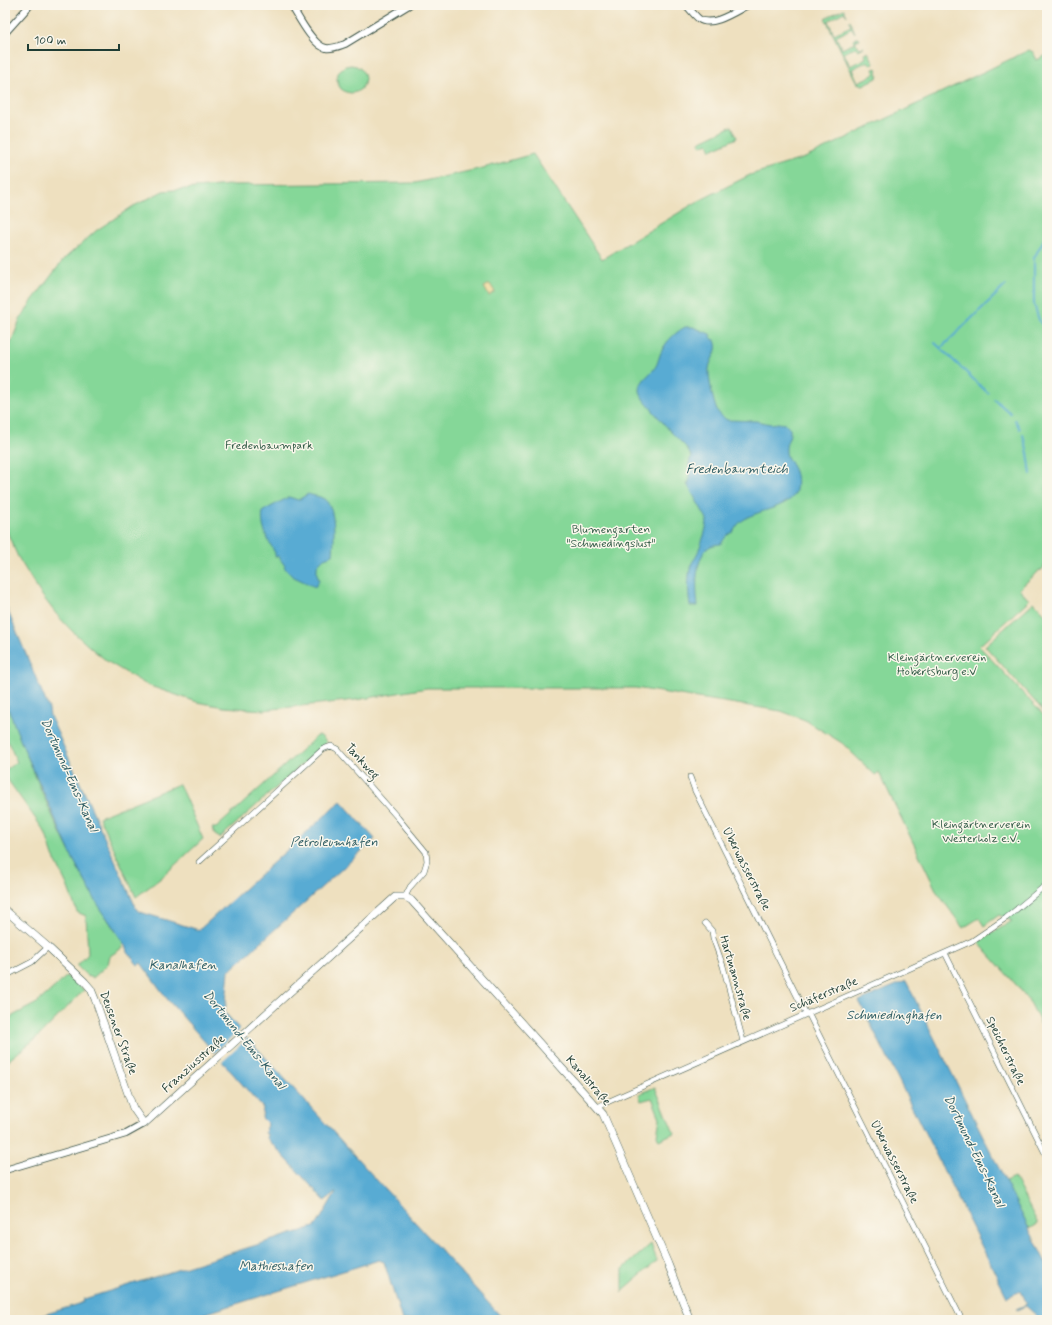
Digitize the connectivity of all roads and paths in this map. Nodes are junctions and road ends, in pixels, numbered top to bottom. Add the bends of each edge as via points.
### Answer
1 (30, 5) edge
2 (291, 5) edge
3 (409, 5) edge
4 (686, 5) edge
5 (748, 5) edge
6 (5, 33) edge
7 (690, 777) dead end
8 (199, 862) dead end
9 (1047, 884) edge
10 (405, 897) junction
11 (5, 910) edge
12 (705, 923) dead end
13 (48, 947) junction
14 (945, 953) junction
15 (5, 976) edge
16 (807, 1013) junction
17 (743, 1041) junction
18 (598, 1107) junction
19 (144, 1124) junction
20 (1047, 1158) edge
21 (5, 1170) edge
22 (690, 1320) edge
23 (962, 1320) edge

1 - 6 street
2 - 3 street via 316,43 326,48 344,44
4 - 5 street via 700,20 711,22
7 - 16 street, Überwasserstraße
8 - 10 street, Tankweg via 323,749 331,746 337,749 426,852 424,871
9 - 14 street, Schäferstraße via 984,933
10 - 18 main road, Kanalstraße via 411,900
10 - 19 main road, Franziusstraße via 395,897 382,908
11 - 13 main road, Deusener Straße
12 - 17 street, Hartmannstraße via 712,931
13 - 15 street via 32,962
13 - 19 main road, Deusener Straße via 91,989 134,1108
14 - 16 street, Schäferstraße
14 - 20 street, Speicherstraße
16 - 17 street, Schäferstraße
16 - 23 street, Überwasserstraße
17 - 18 street, Schäferstraße
18 - 22 main road, Kanalstraße via 634,1184
19 - 21 street, Franziusstraße via 126,1134

